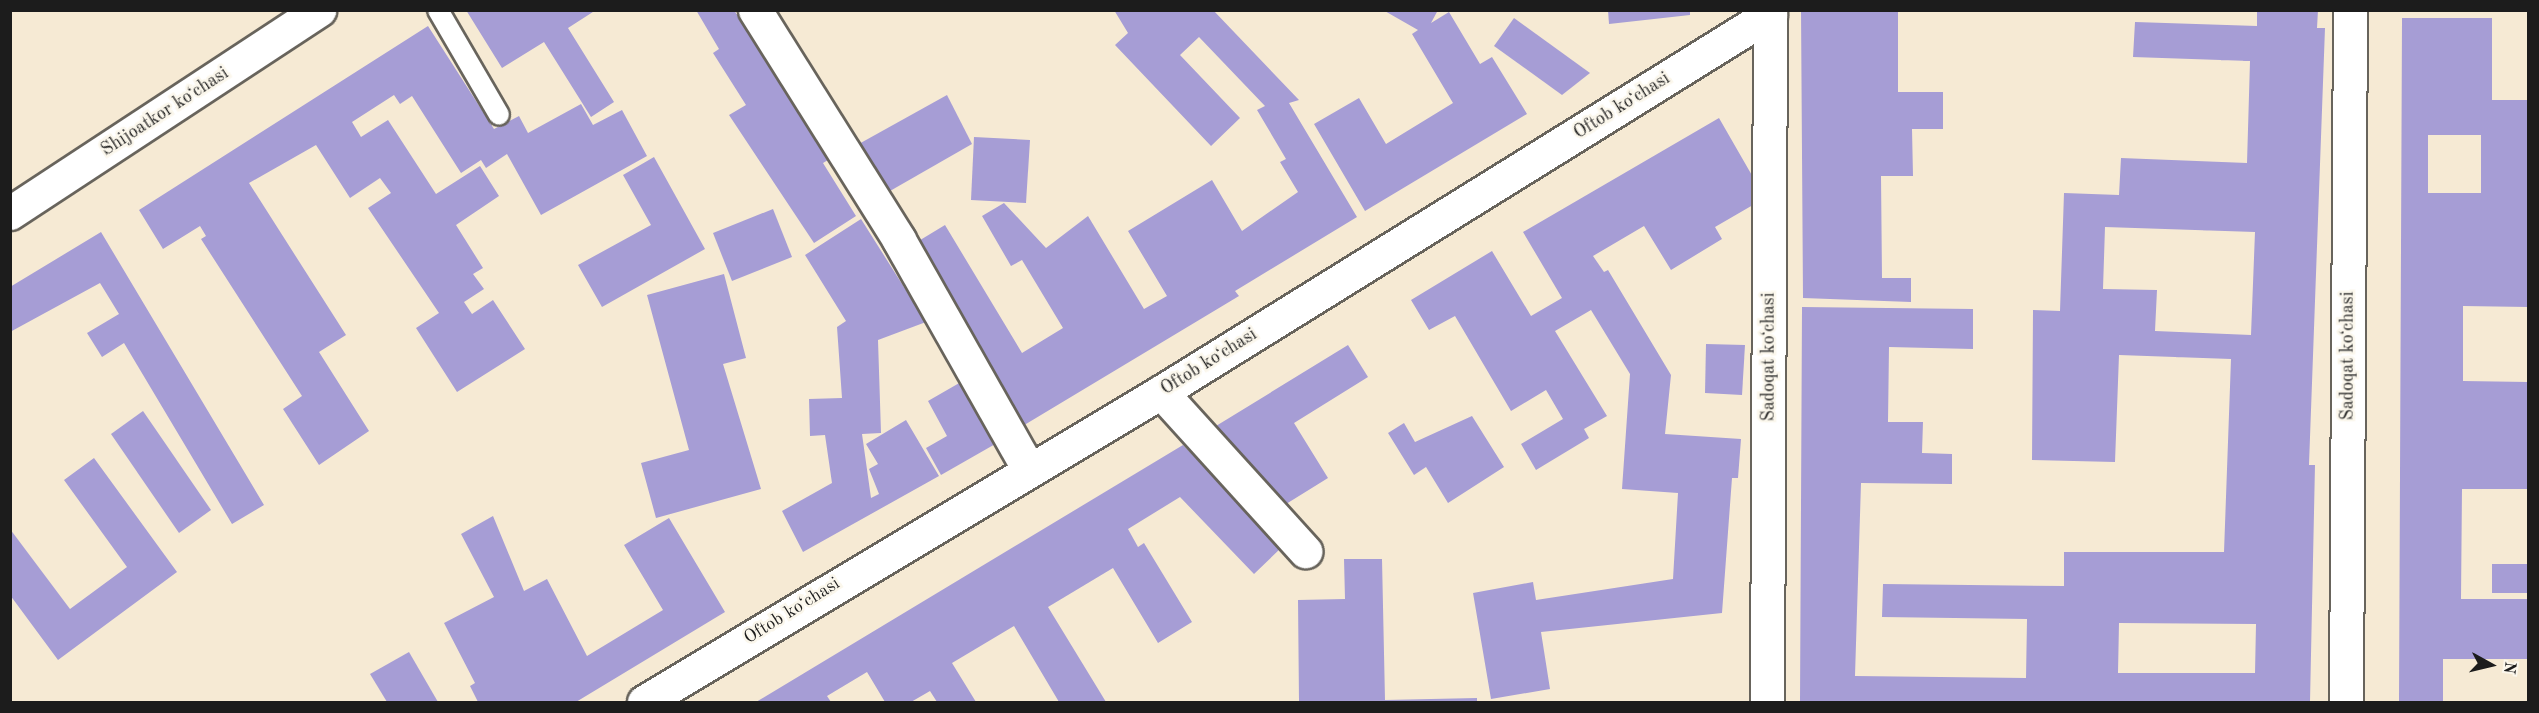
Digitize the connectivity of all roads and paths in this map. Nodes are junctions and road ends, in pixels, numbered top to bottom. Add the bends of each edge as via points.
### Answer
1 (319, 10) edge
2 (438, 10) edge
3 (755, 10) edge
4 (2350, 10) edge
5 (1770, 12) edge
6 (499, 115) dead end
7 (10, 213) edge
8 (1161, 392) junction
9 (1029, 470) junction
10 (1305, 551) dead end
11 (644, 702) edge
12 (1767, 702) edge
13 (2346, 702) edge

1 - 7 street, Shijoatkor koʻchasi
2 - 6 lane
3 - 9 street via 899,240
4 - 13 street, Sadoqat koʻchasi
5 - 8 street, Oftob koʻchasi
5 - 12 street, Sadoqat koʻchasi
8 - 9 street, Oftob koʻchasi
8 - 10 street
9 - 11 street, Oftob koʻchasi

